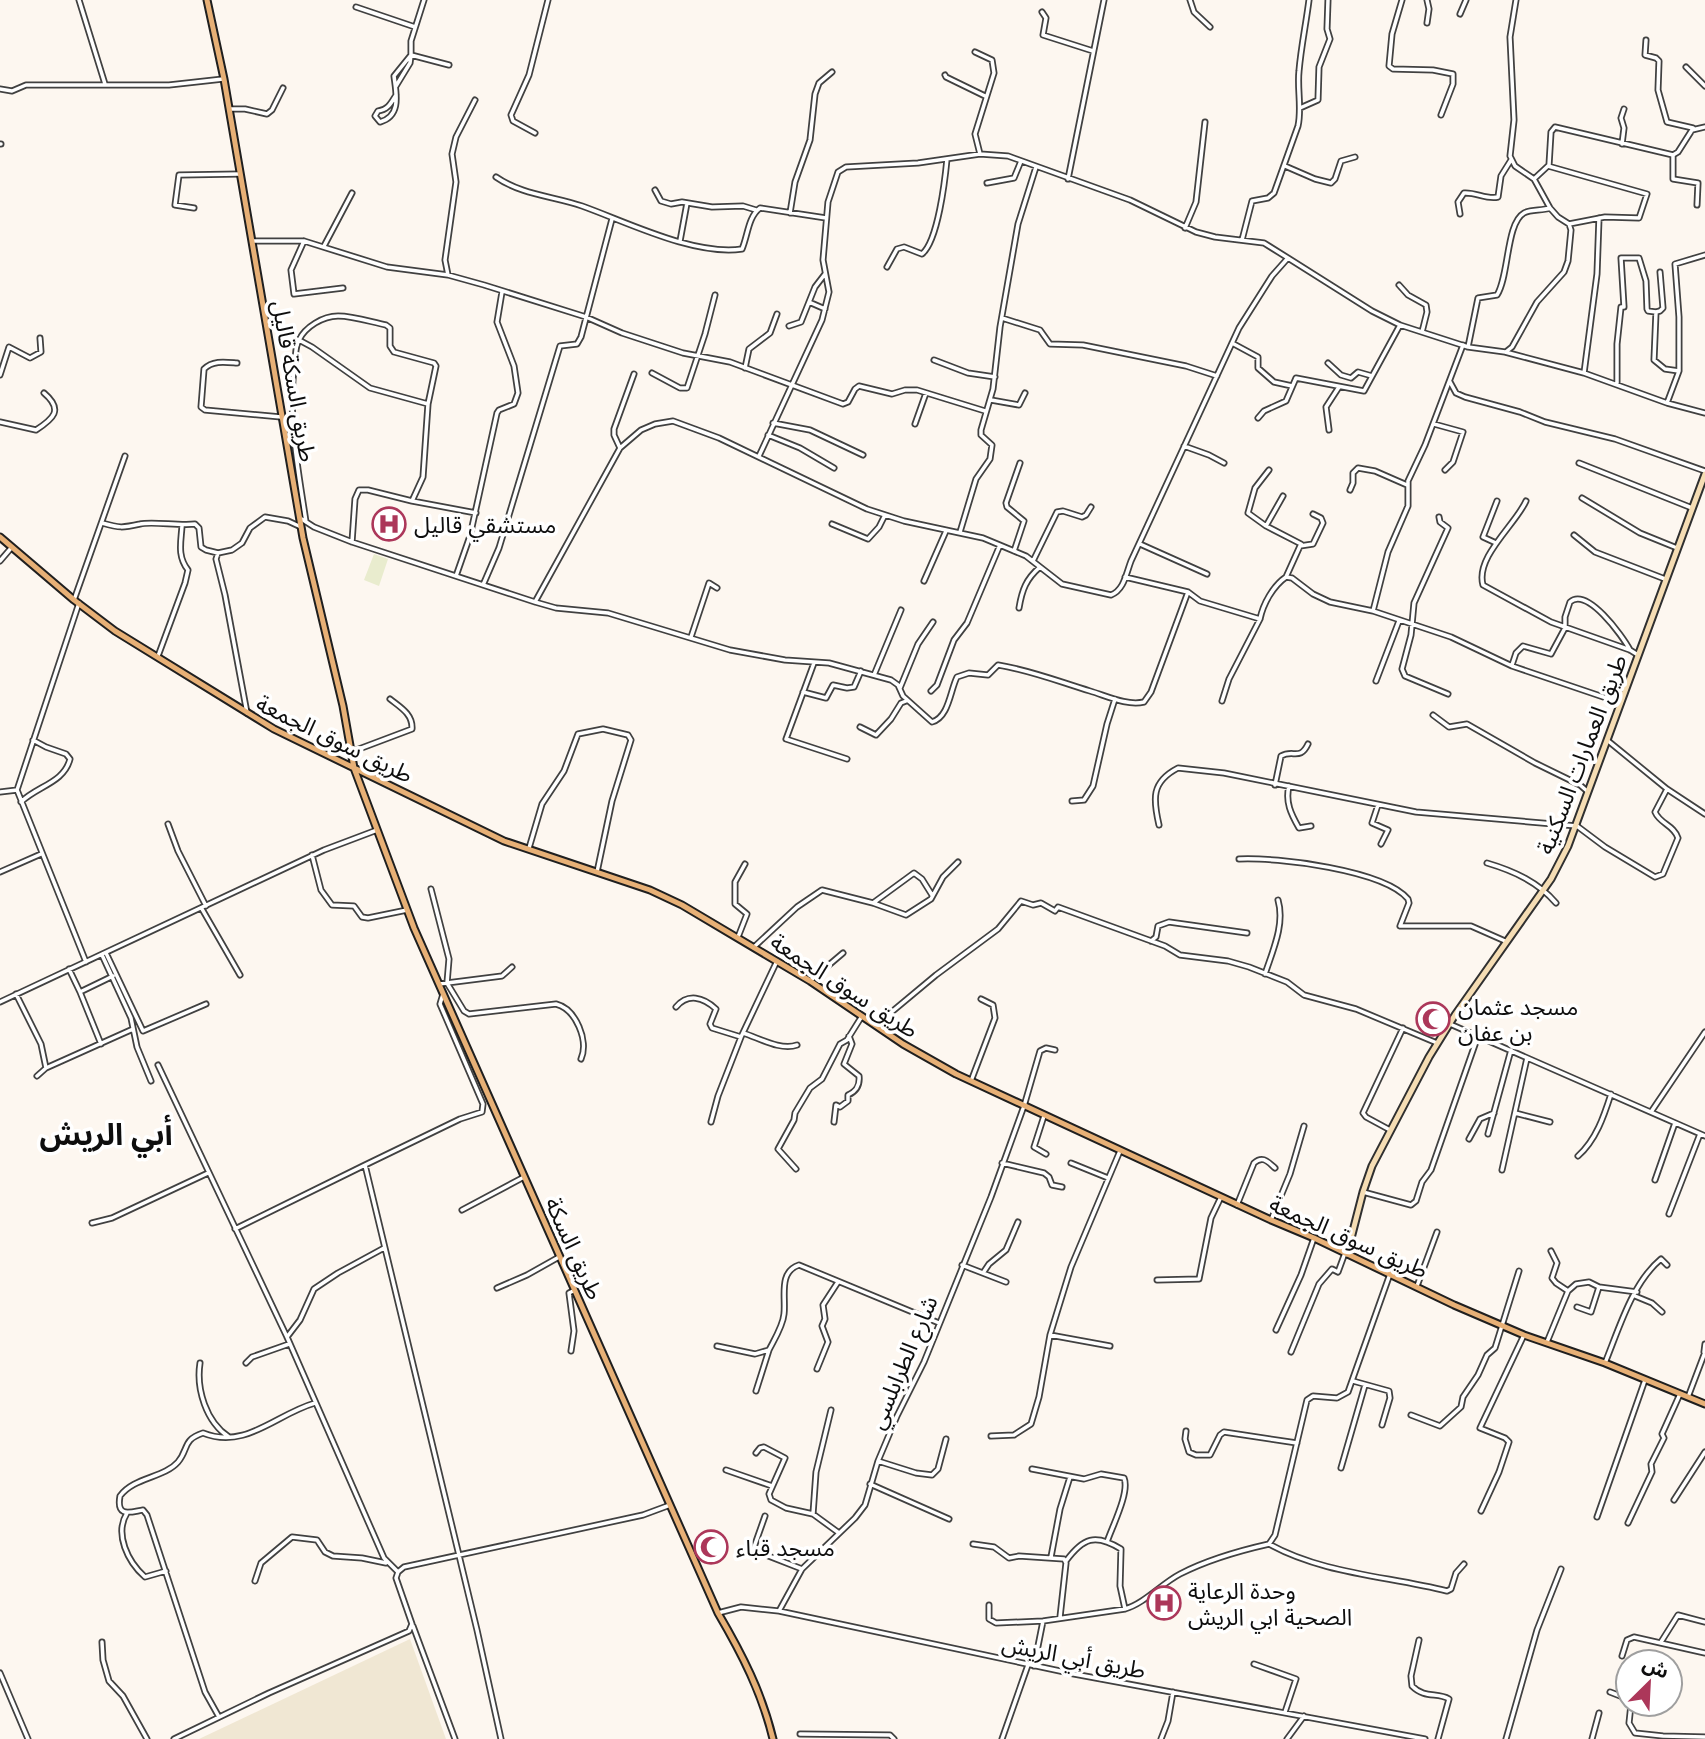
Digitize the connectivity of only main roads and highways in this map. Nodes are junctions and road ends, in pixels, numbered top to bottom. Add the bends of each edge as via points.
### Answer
1 (207, 0) edge
2 (1705, 473) edge
3 (0, 537) edge
4 (354, 768) junction
5 (1346, 1253) junction
6 (1705, 1404) edge
7 (774, 1739) edge

1 - 4 main road, طريق السكة قاليل via 303,538
2 - 5 main road, طريق العمارات السكنية via 1577,826 1560,862 1437,1043 1363,1192
3 - 4 main road, طريق سوق الجمعة via 122,636 248,715
4 - 5 main road, طريق سوق الجمعة via 504,841 682,905 810,981 903,1044 971,1081
4 - 7 main road, طريق السكة via 439,984 718,1613 752,1674
5 - 6 main road, طريق سوق الجمعة via 1524,1335

